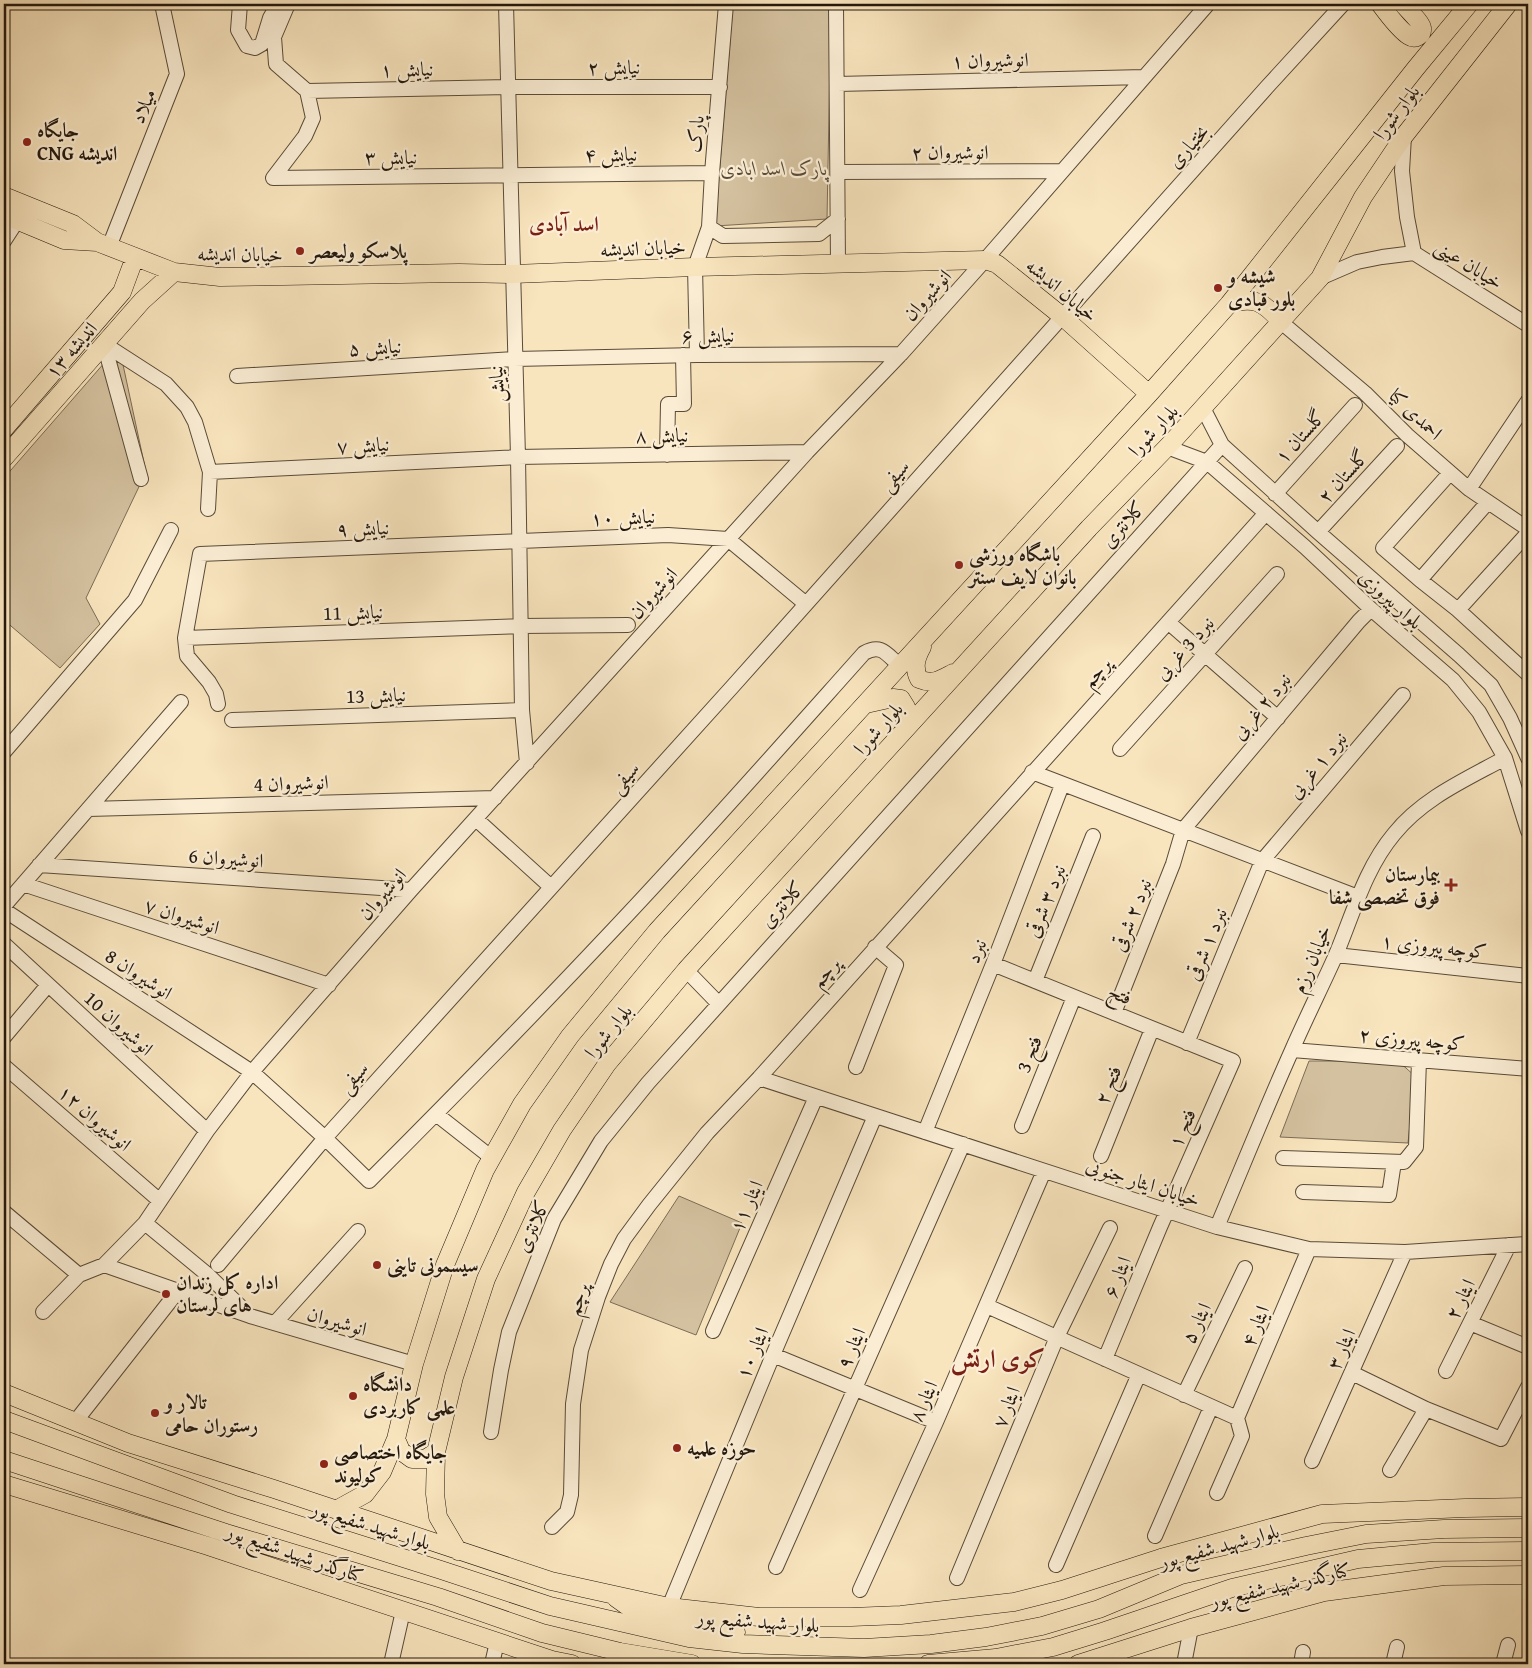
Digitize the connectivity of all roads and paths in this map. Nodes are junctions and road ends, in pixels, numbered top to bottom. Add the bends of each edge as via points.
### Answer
1 (162, 4) edge
2 (240, 4) edge
3 (278, 4) edge
4 (288, 4) edge
5 (506, 4) edge
6 (726, 4) edge
7 (836, 4) edge
8 (1208, 4) edge
9 (1343, 4) edge
10 (1380, 4) edge
11 (1403, 4) edge
12 (1469, 4) edge
13 (1508, 4) edge
14 (1414, 18) junction
15 (1449, 28) junction
16 (1405, 34) junction
17 (1416, 68) junction
18 (1144, 77) junction
19 (837, 84) junction
20 (508, 86) junction
21 (720, 87) junction
22 (307, 91) junction
23 (1404, 136) junction
24 (1062, 171) junction
25 (838, 172) junction
26 (712, 173) junction
27 (510, 176) junction
28 (4, 196) edge
29 (10, 218) edge
30 (838, 219) junction
31 (709, 226) junction
32 (4, 241) edge
33 (103, 245) junction
34 (1414, 253) junction
35 (135, 257) junction
36 (985, 260) junction
37 (838, 264) junction
38 (695, 267) junction
39 (174, 272) junction
40 (513, 274) junction
41 (1320, 278) junction
42 (117, 298) junction
43 (1229, 304) junction
44 (134, 311) junction
45 (1063, 317) junction
46 (1280, 322) junction
47 (1528, 325) edge
48 (104, 344) junction
49 (901, 354) junction
50 (690, 355) junction
51 (515, 359) junction
52 (237, 376) dead end
53 (1149, 394) junction
54 (1528, 401) edge
55 (1355, 405) dead end
56 (1203, 408) junction
57 (16, 415) junction
58 (30, 428) junction
59 (4, 429) edge
60 (1222, 445) junction
61 (1397, 446) dead end
62 (1167, 447) junction
63 (807, 452) junction
64 (667, 455) junction
65 (518, 457) junction
66 (4, 458) edge
67 (1207, 462) junction
68 (210, 472) junction
69 (1450, 473) junction
70 (141, 479) dead end
71 (1470, 490) junction
72 (1275, 494) junction
73 (1488, 502) junction
74 (208, 509) dead end
75 (1266, 513) junction
76 (171, 530) dead end
77 (1528, 531) edge
78 (1318, 532) junction
79 (728, 539) junction
80 (520, 542) junction
81 (1277, 574) dead end
82 (1420, 580) junction
83 (806, 604) junction
84 (1371, 609) junction
85 (1458, 610) junction
86 (1168, 622) junction
87 (628, 625) dead end
88 (522, 626) junction
89 (928, 636) junction
90 (185, 638) junction
91 (1205, 654) junction
92 (900, 666) junction
93 (1526, 668) edge
94 (958, 671) junction
95 (1403, 695) dead end
96 (181, 702) dead end
97 (218, 704) dead end
98 (865, 704) junction
99 (522, 710) junction
100 (1278, 718) junction
101 (232, 720) dead end
102 (904, 731) junction
103 (1120, 749) dead end
104 (4, 752) edge
105 (1505, 758) junction
106 (1528, 758) edge
107 (526, 763) junction
108 (1032, 772) junction
109 (1062, 785) junction
110 (495, 798) junction
111 (88, 808) junction
112 (476, 819) junction
113 (1183, 830) junction
114 (1528, 831) edge
115 (1093, 836) dead end
116 (1262, 862) junction
117 (39, 866) junction
118 (23, 884) junction
119 (551, 887) junction
120 (411, 890) junction
121 (1358, 897) junction
122 (4, 906) edge
123 (4, 910) edge
124 (4, 944) edge
125 (875, 947) junction
126 (1336, 955) junction
127 (993, 964) junction
128 (686, 970) junction
129 (1528, 976) edge
130 (1035, 981) junction
131 (48, 985) junction
132 (329, 985) junction
133 (1074, 997) junction
134 (719, 1004) junction
135 (1114, 1013) junction
136 (1152, 1028) junction
137 (4, 1037) edge
138 (1187, 1043) junction
139 (1292, 1050) junction
140 (1419, 1060) junction
141 (1233, 1062) joint
142 (4, 1066) edge
143 (856, 1067) dead end
144 (1528, 1069) edge
145 (252, 1072) junction
146 (759, 1078) junction
147 (816, 1096) junction
148 (436, 1114) junction
149 (875, 1116) junction
150 (1022, 1126) dead end
151 (207, 1130) junction
152 (925, 1132) junction
153 (325, 1138) junction
154 (963, 1144) junction
155 (1101, 1156) dead end
156 (492, 1158) junction
157 (1283, 1158) dead end
158 (1394, 1162) junction
159 (1044, 1171) junction
160 (1304, 1192) dead end
161 (160, 1202) junction
162 (1167, 1211) junction
163 (4, 1212) edge
164 (145, 1223) junction
165 (1110, 1228) dead end
166 (1217, 1228) junction
167 (358, 1231) dead end
168 (1528, 1244) edge
169 (1510, 1245) junction
170 (1309, 1249) junction
171 (1405, 1252) junction
172 (104, 1264) junction
173 (218, 1265) dead end
174 (1245, 1268) dead end
175 (78, 1275) junction
176 (178, 1291) junction
177 (986, 1306) junction
178 (43, 1312) dead end
179 (250, 1316) junction
180 (274, 1323) junction
181 (1470, 1323) junction
182 (714, 1331) dead end
183 (1057, 1337) junction
184 (1528, 1347) edge
185 (773, 1355) junction
186 (1105, 1359) junction
187 (414, 1364) junction
188 (1446, 1371) dead end
189 (1352, 1373) junction
190 (1139, 1374) junction
191 (855, 1389) junction
192 (1527, 1390) edge
193 (4, 1393) edge
194 (1184, 1395) junction
195 (1211, 1407) junction
196 (1426, 1410) junction
197 (1237, 1418) junction
198 (4, 1420) edge
199 (76, 1422) junction
200 (936, 1422) junction
201 (491, 1432) dead end
202 (396, 1439) junction
203 (436, 1452) junction
204 (4, 1460) edge
205 (1312, 1461) dead end
206 (1390, 1470) dead end
207 (4, 1484) edge
208 (83, 1486) junction
209 (1217, 1493) dead end
210 (1528, 1507) edge
211 (1466, 1508) junction
212 (336, 1510) junction
213 (552, 1527) dead end
214 (1528, 1528) edge
215 (158, 1531) junction
216 (1155, 1536) dead end
217 (458, 1551) junction
218 (1528, 1551) edge
219 (1358, 1559) junction
220 (1056, 1565) dead end
221 (1218, 1566) junction
222 (776, 1567) dead end
223 (1527, 1575) edge
224 (958, 1578) dead end
225 (860, 1590) dead end
226 (609, 1594) junction
227 (669, 1607) junction
228 (403, 1611) junction
229 (1191, 1628) junction
230 (497, 1642) junction
231 (1508, 1645) dead end
232 (779, 1646) junction
233 (1397, 1647) dead end
234 (1086, 1663) edge
235 (390, 1664) edge
236 (492, 1664) edge
237 (572, 1664) edge
238 (692, 1664) edge
239 (928, 1664) edge
240 (1184, 1664) edge
241 (1393, 1664) edge
242 (1503, 1664) edge

1 - 33 street, میلاد via 177,74
2 - 3 street via 238,30 247,46 255,48 262,44
4 - 22 street via 274,37 276,64
5 - 20 street, نیایش
6 - 21 street, پارک
7 - 19 street
8 - 18 street, انوشیروان
9 - 45 street, بختیاری
10 - 16 main road
11 - 14 main road
12 - 15 main road, بلوار شورا
13 - 23 main road, بلوار شورا
14 - 15 main road
14 - 16 main road via 1421,24 1421,34 1412,38
15 - 17 main road, بلوار شورا
16 - 17 main road
17 - 43 main road, بلوار شورا
18 - 19 street, انوشیروان ۱
18 - 24 street, انوشیروان
19 - 25 street
20 - 21 street, نیایش ۲
20 - 22 street, نیایش ۱
20 - 27 street, نیایش
21 - 26 street, پارک
22 - 27 street, نیایش ۳ via 313,118 305,136 273,178
23 - 34 street via 1402,171
23 - 41 main road, بلوار شورا via 1363,197
24 - 25 street, انوشیروان ۲
24 - 36 street, انوشیروان
25 - 30 street
26 - 27 street, نیایش ۴
26 - 31 street, پارک
27 - 40 street, نیایش
28 - 33 main road, خیابان اندیشه via 74,224
29 - 32 street
29 - 33 main road, خیابان اندیشه via 64,240
30 - 31 street via 819,234 723,236
30 - 37 street
31 - 38 street, پارک
33 - 35 main road, خیابان اندیشه
34 - 41 street via 1357,262
34 - 47 street, خیابان عینی
35 - 39 main road, خیابان اندیشه
35 - 42 main road, اندیشه ۱۳
36 - 37 main road, خیابان اندیشه
36 - 45 main road, خیابان اندیشه via 997,264
36 - 49 street, انوشیروان
37 - 38 main road, خیابان اندیشه
38 - 40 main road, خیابان اندیشه
38 - 50 street
39 - 40 main road, خیابان اندیشه via 220,278
39 - 44 main road, اندیشه ۱۳
40 - 51 street, نیایش
41 - 46 main road, بلوار شورا
42 - 44 main road
42 - 57 main road, اندیشه ۱۳
43 - 46 main road via 1244,299 1258,302
43 - 53 main road, بلوار شورا
44 - 48 main road, اندیشه ۱۳
45 - 53 main road, خیابان اندیشه
45 - 83 street, سیفی
46 - 56 main road, بلوار شورا
46 - 69 street, احمدی کیا via 1365,393
48 - 58 main road, اندیشه ۱۳
48 - 68 street via 166,384 186,407 196,422
48 - 70 street
49 - 50 street, نیایش ۶
49 - 63 street, انوشیروان
50 - 51 street, نیایش ۶
50 - 64 street via 684,404 668,404
51 - 52 street, نیایش ۵
51 - 65 street, نیایش
53 - 89 main road, بلوار شورا
54 - 71 street
55 - 72 street, گلستان ۱
56 - 60 street, بلوار پیروزی
56 - 62 main road, بلوار شورا
57 - 58 main road
57 - 59 main road, اندیشه ۱۳
58 - 66 main road, اندیشه ۱۳
60 - 67 street, کلانتری
60 - 72 street, بلوار پیروزی
61 - 78 street, گلستان ۲
62 - 67 street, بلوار پیروزی
62 - 94 main road, بلوار شورا
63 - 64 street, نیایش ۸
63 - 79 street, انوشیروان
64 - 65 street, نیایش ۸
65 - 68 street, نیایش ۷
65 - 80 street, نیایش
67 - 75 street, بلوار پیروزی
67 - 134 street, کلانتری
68 - 74 street
69 - 71 street, احمدی کیا
69 - 82 street via 1383,548
71 - 73 street, احمدی کیا
72 - 78 street, بلوار پیروزی
73 - 77 street, احمدی کیا
73 - 82 street
75 - 84 street, بلوار پیروزی
75 - 86 street, پرچم
76 - 104 street via 135,600
77 - 85 street
78 - 106 street, بلوار پیروزی via 1490,685 1510,718
79 - 80 street, نیایش ۱۰ via 668,535
79 - 83 street
79 - 107 street, انوشیروان
80 - 88 street, نیایش
80 - 90 street, نیایش ۹ via 200,554
81 - 91 street, نبرد 3 غربی
82 - 85 street
83 - 119 street, سیفی
84 - 100 street, نبرد ۲ غربی
84 - 105 street, بلوار پیروزی via 1453,680 1479,712
85 - 93 street
86 - 91 street
86 - 108 street, پرچم
87 - 88 street, نیایش 11
88 - 90 street, نیایش 11
88 - 99 street, نیایش
89 - 92 main road, بلوار شورا
89 - 94 main road via 915,663 919,679 928,683
90 - 97 street via 187,656 209,682
91 - 100 street
91 - 103 street, نبرد 3 غربی
92 - 98 main road, بلوار شورا
92 - 148 street via 881,649 864,653 613,930
94 - 102 main road, بلوار شورا
95 - 116 street, نبرد ۱ غربی
96 - 111 street
98 - 102 main road via 901,699 906,707
98 - 156 main road, بلوار شورا via 658,931 577,1029 522,1104
99 - 101 street, نیایش 13
99 - 107 street, نیایش
100 - 113 street, نبرد ۲ غربی
102 - 128 main road, بلوار شورا
105 - 114 street, بلوار پیروزی
105 - 121 street, خیابان رزم via 1422,806 1381,852
107 - 110 street, انوشیروان
108 - 109 street
108 - 125 street, پرچم
109 - 113 street
109 - 127 street, نبرد
110 - 111 street, انوشیروان 4
110 - 112 street, انوشیروان
111 - 117 street
112 - 119 street
112 - 120 street, انوشیروان
113 - 116 street
113 - 135 street, نبرد ۲ شرقی via 1173,864
115 - 130 street, نبرد ۳ شرقی
116 - 121 street
116 - 138 street, نبرد ۱ شرقی
117 - 118 street
117 - 120 street, انوشیروان 6
118 - 122 street
118 - 132 street, انوشیروان ۷
119 - 153 street, سیفی
120 - 132 street, انوشیروان
121 - 126 street, خیابان رزم
123 - 145 street, انوشیروان 8
124 - 131 street, انوشیروان 10
125 - 143 street via 896,965
125 - 146 street, پرچم
126 - 129 street, کوچه پیروزی ۱
126 - 139 street, خیابان رزم
127 - 130 street, فتح
127 - 152 street, نبرد
128 - 134 street
128 - 203 main road, بلوار شورا via 606,1064 526,1192 486,1279 454,1377
130 - 133 street, فتح
131 - 137 street
131 - 151 street, انوشیروان 10
132 - 145 street, انوشیروان
133 - 135 street, فتح
133 - 150 street, فتح 3
134 - 201 street, کلانتری via 601,1141 554,1219 509,1332
135 - 136 street, فتح
136 - 138 street, فتح
136 - 155 street, فتح ۲
138 - 141 street, فتح
139 - 140 street, کوچه پیروزی ۲
139 - 166 street, خیابان رزم
140 - 144 street, کوچه پیروزی ۲
140 - 158 street via 1416,1147 1404,1162
141 - 162 street, فتح ۱
142 - 161 street, انوشیروان ۱۲
145 - 151 street, انوشیروان
145 - 153 street, انوشیروان 8
146 - 147 street, خیابان ایثار جنوبی
146 - 213 street, پرچم via 707,1133 649,1205 624,1239 611,1264 581,1350 572,1404 572,1495 567,1512
147 - 149 street, خیابان ایثار جنوبی
147 - 182 street, ایثار ۱۱
148 - 153 street, انوشیروان 8 via 369,1182
148 - 156 street
149 - 152 street, خیابان ایثار جنوبی
149 - 185 street, ایثار ۱۰
151 - 161 street, انوشیروان
152 - 154 street, خیابان ایثار جنوبی
153 - 173 street, سیفی
154 - 159 street, خیابان ایثار جنوبی
154 - 191 street, ایثار ۹
156 - 187 main road, بلوار شورا via 445,1265
157 - 158 street
158 - 160 street via 1389,1195
159 - 162 street, خیابان ایثار جنوبی
159 - 177 street, ایثار ۸
161 - 164 street, انوشیروان
162 - 166 street, خیابان ایثار جنوبی
162 - 186 street, ایثار ۶
163 - 175 street
164 - 172 street, انوشیروان
164 - 179 street, انوشیروان via 208,1275
165 - 183 street, ایثار ۷
166 - 170 street, خیابان ایثار جنوبی
167 - 180 street
168 - 169 street, خیابان ایثار جنوبی
169 - 171 street, خیابان ایثار جنوبی
169 - 181 street, ایثار ۲
170 - 171 street, خیابان ایثار جنوبی
170 - 197 street, ایثار ۴
171 - 189 street, ایثار ۳
172 - 175 street
172 - 176 street, انوشیروان
174 - 194 street, ایثار ۵
175 - 178 street
176 - 179 street, انوشیروان
176 - 199 street
177 - 183 street
177 - 200 street, ایثار ۸
179 - 180 street, انوشیروان
180 - 187 street, انوشیروان
181 - 184 street
181 - 188 street, ایثار ۲
183 - 186 street
183 - 224 street, ایثار ۷
185 - 191 street
185 - 227 street, ایثار ۱۰
186 - 190 street
187 - 202 main road, بلوار شورا
189 - 196 street
189 - 205 street, ایثار ۳
190 - 194 street
190 - 220 street
191 - 200 street
191 - 222 street, ایثار ۹
192 - 196 street via 1501,1439
193 - 199 main road
194 - 195 street
195 - 197 street
195 - 216 street
196 - 206 street
197 - 209 street via 1242,1436
198 - 232 main road, بلوار شهید شفیع پور via 232,1504 550,1606 689,1638
199 - 212 main road via 137,1446
200 - 225 street, ایثار ۸
202 - 203 main road via 401,1451 412,1459 425,1459
202 - 212 main road, بلوار شورا via 382,1472 365,1494
203 - 217 main road, بلوار شورا via 438,1517
204 - 208 main road
207 - 215 main road, کنارگذر شهید شفیع پور
208 - 215 main road
208 - 238 main road via 542,1633 620,1652
210 - 211 main road
211 - 221 main road via 1420,1521 1325,1529
211 - 227 main road via 1322,1514 1014,1602 851,1618 759,1617
212 - 217 main road
214 - 221 main road, بلوار شهید شفیع پور via 1366,1534
215 - 228 main road, کنارگذر شهید شفیع پور
217 - 226 main road via 551,1581
218 - 219 main road via 1433,1552
219 - 223 main road via 1474,1565
219 - 239 main road via 1232,1588 1052,1647 996,1658
221 - 232 main road, بلوار شهید شفیع پور via 1181,1575 1099,1609 1042,1626 986,1637 864,1648
223 - 229 main road, کنارگذر شهید شفیع پور via 1444,1576 1324,1592
226 - 227 main road
226 - 232 main road via 637,1613 743,1633
228 - 230 main road, کنارگذر شهید شفیع پور
228 - 235 street
229 - 234 main road, کنارگذر شهید شفیع پور
229 - 240 street
230 - 236 street
230 - 237 main road, کنارگذر شهید شفیع پور
231 - 242 street
233 - 241 street

